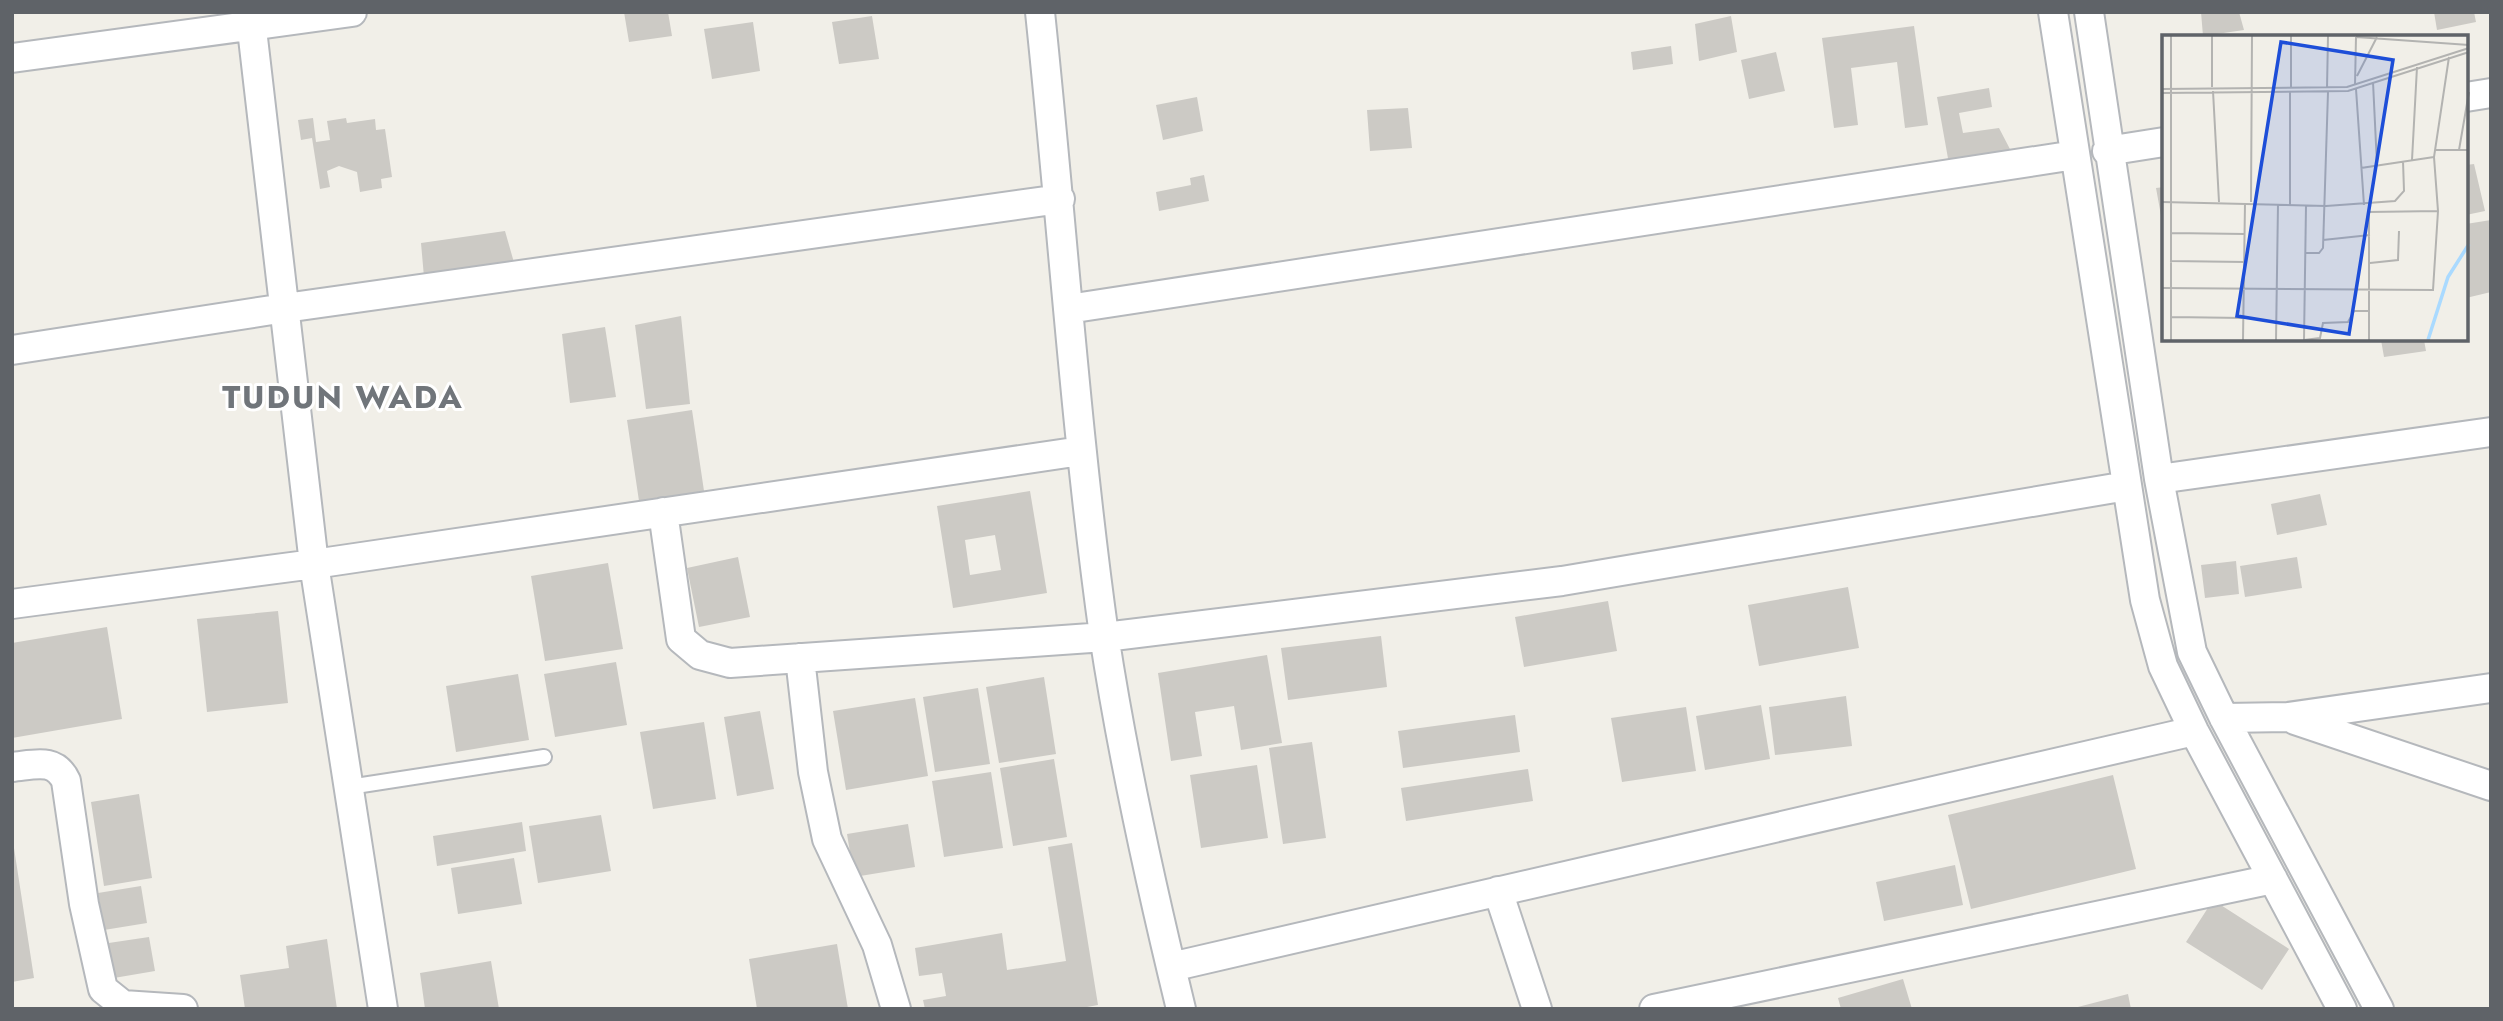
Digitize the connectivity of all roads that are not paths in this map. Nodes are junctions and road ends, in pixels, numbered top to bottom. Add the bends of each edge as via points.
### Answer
1 (352, 12) edge
2 (1040, 12) edge
3 (2053, 12) edge
4 (2089, 12) edge
5 (251, 20) edge
6 (12, 58) edge
7 (2491, 93) edge
8 (2468, 97) edge
9 (2162, 142) edge
10 (2107, 151) junction
11 (2075, 155) junction
12 (1060, 199) junction
13 (285, 308) junction
14 (1068, 309) junction
15 (12, 350) edge
16 (2491, 432) edge
17 (1081, 451) junction
18 (2159, 479) junction
19 (2127, 486) junction
20 (663, 512) junction
21 (314, 564) junction
22 (12, 604) edge
23 (1105, 637) junction
24 (800, 658) junction
25 (2491, 688) edge
26 (2224, 718) junction
27 (2288, 718) junction
28 (2193, 731) junction
29 (544, 757) dead end
30 (12, 767) edge
31 (2259, 784) junction
32 (2491, 786) edge
33 (349, 788) junction
34 (2230, 799) junction
35 (2273, 879) junction
36 (1499, 891) junction
37 (1171, 967) junction
38 (183, 1009) edge
39 (383, 1009) edge
40 (896, 1009) edge
41 (1181, 1009) edge
42 (1537, 1009) edge
43 (1654, 1009) edge
44 (2342, 1009) edge
45 (2379, 1009) edge

1 - 5 street
2 - 12 street
3 - 11 street
4 - 10 street
5 - 6 street
5 - 13 street
7 - 8 street
9 - 10 street
10 - 18 street
11 - 14 street
11 - 19 street
12 - 13 street
12 - 14 street
13 - 15 street
13 - 21 street
14 - 17 street
16 - 18 street
17 - 20 street
17 - 23 street
18 - 26 street via 2192,652
19 - 23 street via 1562,581
19 - 28 street via 2145,600 2163,666
20 - 21 street
20 - 24 street via 681,639 701,655 730,663
21 - 22 street
21 - 33 street
23 - 24 street
23 - 37 street
24 - 40 street via 813,772 827,839 877,945
25 - 27 street
26 - 27 street
26 - 31 street
27 - 32 street
28 - 34 street
28 - 36 street
29 - 33 lane
30 - 38 street via 50,764 66,781 84,904 103,989 123,1005
31 - 34 street
31 - 45 street
33 - 39 street
34 - 35 street
35 - 43 street
35 - 44 street
36 - 37 street
36 - 42 street
37 - 41 street

